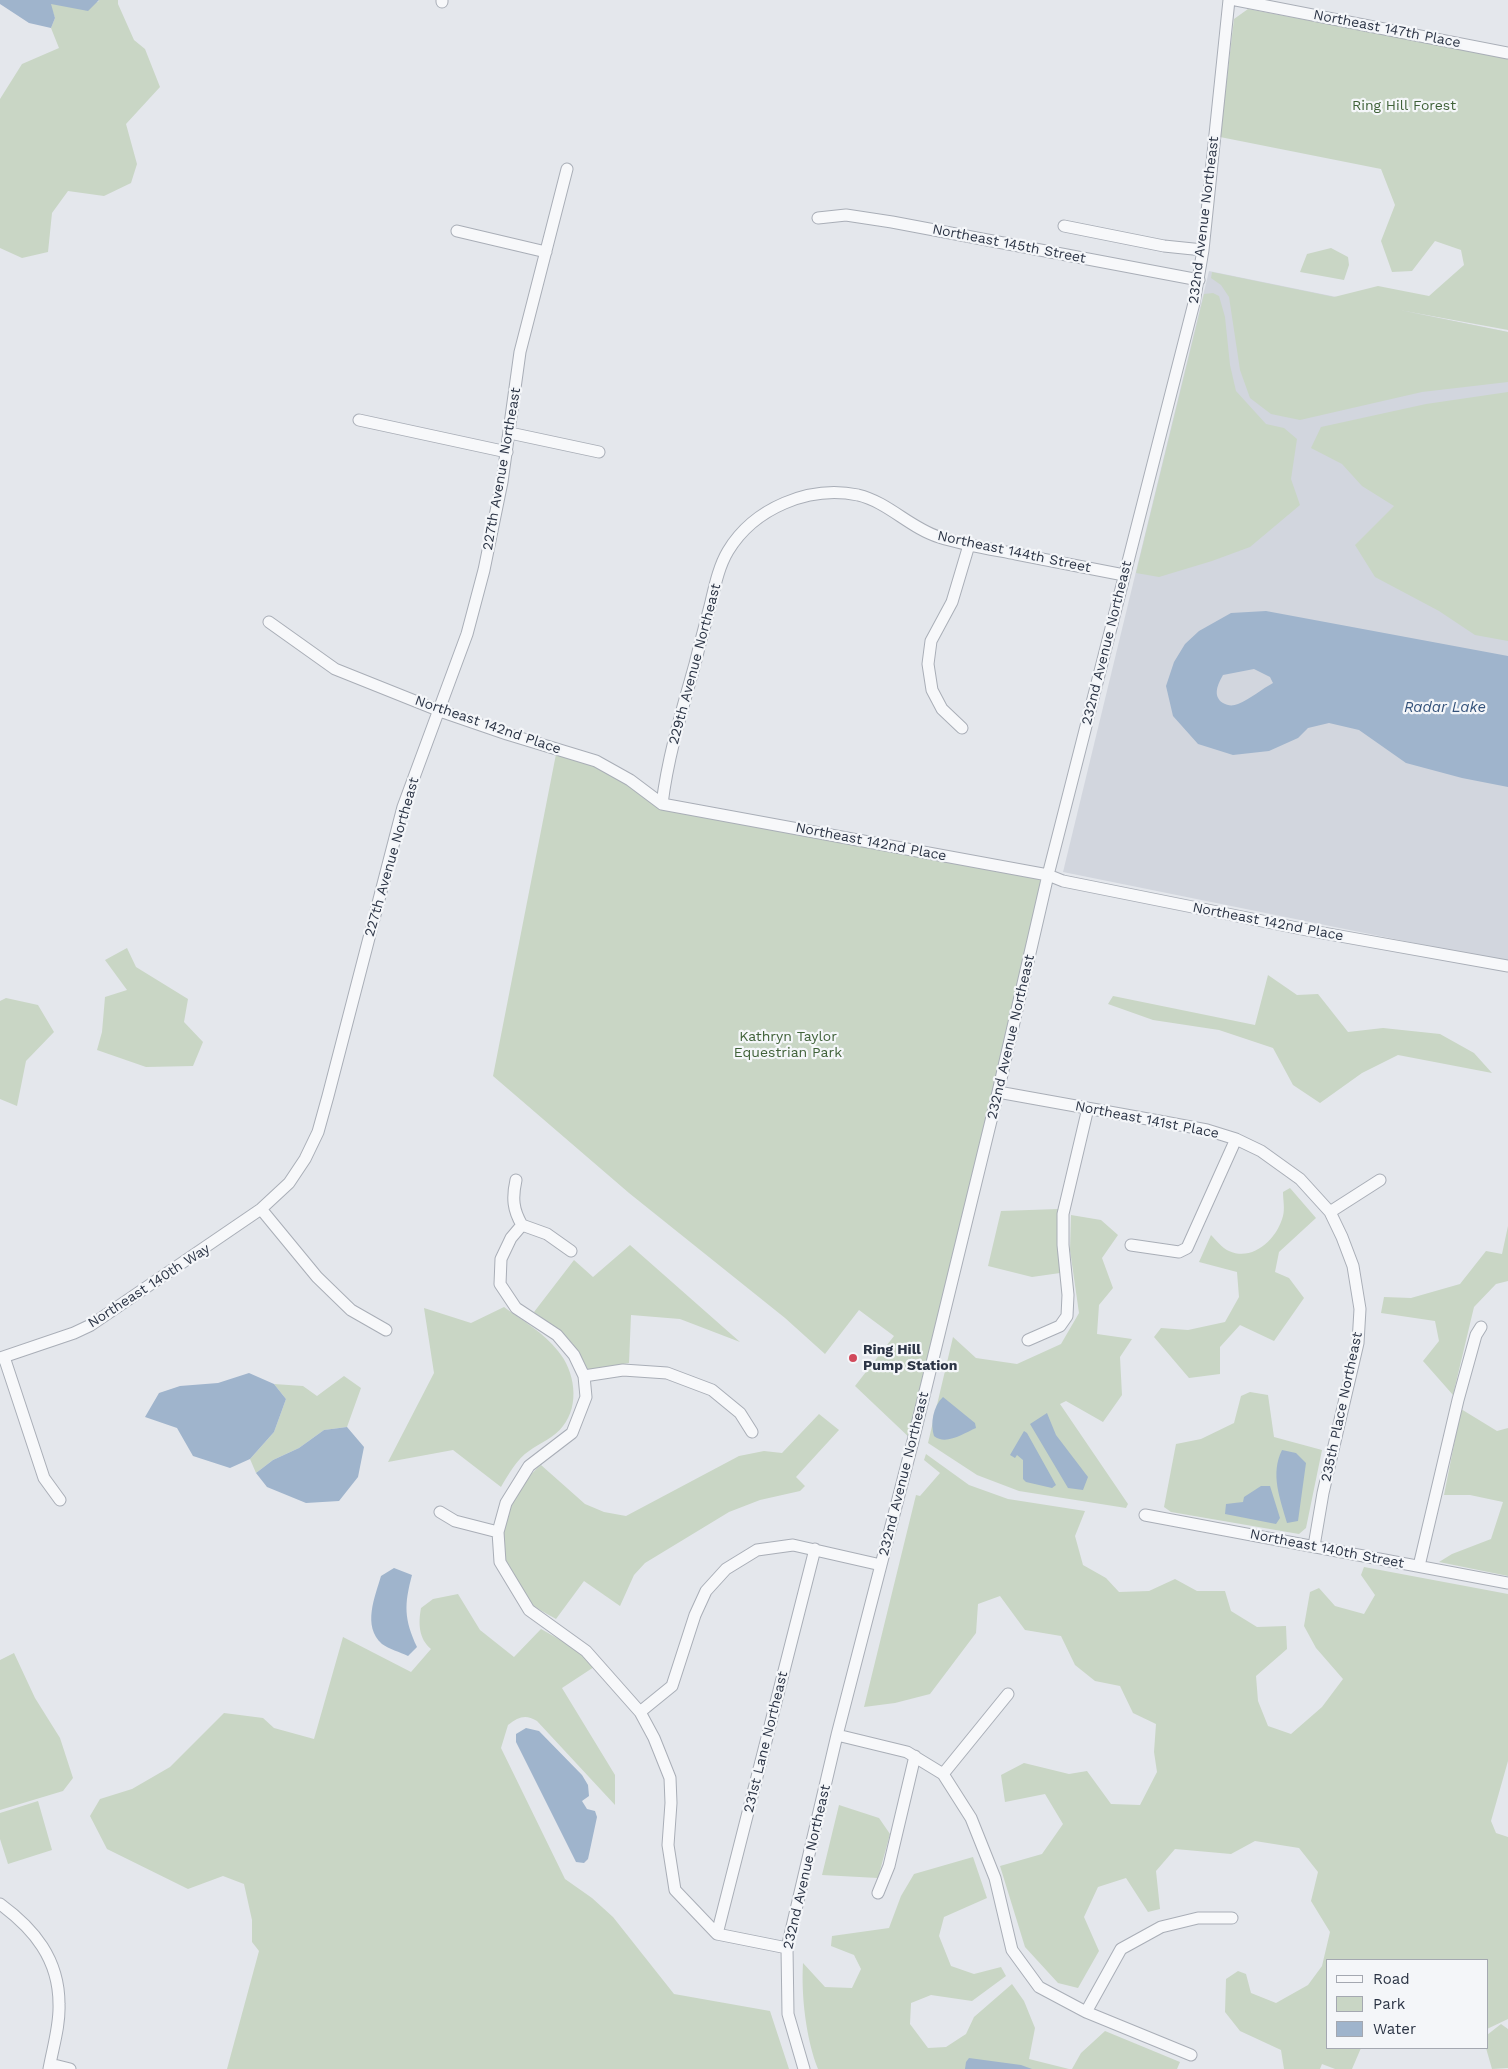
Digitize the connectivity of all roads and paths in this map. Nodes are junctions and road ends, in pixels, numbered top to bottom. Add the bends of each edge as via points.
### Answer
1 (1229, 0) edge
2 (1236, 0) edge
3 (1508, 53) edge
4 (567, 169) dead end
5 (818, 218) dead end
6 (1064, 226) dead end
7 (457, 231) dead end
8 (1203, 250) junction
9 (546, 252) junction
10 (1199, 280) junction
11 (359, 420) dead end
12 (510, 433) junction
13 (506, 452) junction
14 (599, 452) dead end
15 (744, 530) joint
16 (969, 545) junction
17 (1124, 575) junction
18 (269, 622) dead end
19 (440, 710) junction
20 (962, 728) dead end
21 (662, 804) junction
22 (1048, 875) junction
23 (1508, 966) edge
24 (998, 1092) junction
25 (1088, 1108) junction
26 (1236, 1139) junction
27 (516, 1180) dead end
28 (1380, 1180) dead end
29 (262, 1209) junction
30 (1330, 1212) junction
31 (522, 1225) junction
32 (1131, 1245) dead end
33 (571, 1251) dead end
34 (1481, 1326) dead end
35 (386, 1330) dead end
36 (1028, 1340) dead end
37 (2, 1358) edge
38 (584, 1376) junction
39 (752, 1432) dead end
40 (60, 1500) dead end
41 (440, 1512) dead end
42 (1145, 1515) dead end
43 (498, 1532) junction
44 (1314, 1546) junction
45 (815, 1549) junction
46 (881, 1565) junction
47 (1419, 1566) junction
48 (1508, 1583) edge
49 (1008, 1694) dead end
50 (640, 1712) junction
51 (837, 1735) junction
52 (915, 1756) junction
53 (944, 1774) junction
54 (878, 1893) dead end
55 (0, 1904) edge
56 (1232, 1918) dead end
57 (717, 1934) junction
58 (787, 1948) junction
59 (1086, 2012) junction
60 (1191, 2055) dead end
61 (50, 2067) edge
62 (70, 2069) edge
63 (804, 2069) edge

1 - 8 street, 232nd Avenue Northeast
2 - 3 street, Northeast 147th Place
4 - 9 street, 227th Avenue Northeast
5 - 10 street, Northeast 145th Street via 846,215 892,222
6 - 8 street via 1164,246
7 - 9 street
8 - 10 street, 232nd Avenue Northeast
9 - 12 street, 227th Avenue Northeast via 520,352
10 - 17 street, 232nd Avenue Northeast
11 - 13 street
12 - 13 street, 227th Avenue Northeast
12 - 14 street
13 - 19 street, 227th Avenue Northeast via 484,570 467,634
15 - 16 street, Northeast 144th Street via 766,512 792,499 828,493 859,495 885,507 916,528
15 - 21 street, 229th Avenue Northeast via 727,552 717,580 666,773
16 - 17 street, Northeast 144th Street
16 - 20 street via 952,602 931,641 928,664 932,690 942,709
17 - 22 street, 232nd Avenue Northeast
18 - 19 street, Northeast 142nd Place via 335,669
19 - 21 street, Northeast 142nd Place via 596,761 630,780
19 - 29 street, 227th Avenue Northeast via 401,814 318,1132 289,1183
21 - 22 street, Northeast 142nd Place
22 - 23 street, Northeast 142nd Place via 1063,881 1284,926
22 - 24 street, 232nd Avenue Northeast
24 - 25 street, Northeast 141st Place
24 - 46 street, 232nd Avenue Northeast
25 - 26 street, Northeast 141st Place via 1207,1130
25 - 36 street via 1063,1214 1067,1316 1060,1326
26 - 30 street, Northeast 141st Place via 1262,1151 1300,1179
26 - 32 street via 1187,1248 1178,1252
27 - 31 street via 513,1196 515,1213
28 - 30 street
29 - 35 street via 317,1277 351,1310
29 - 37 street, Northeast 140th Way via 91,1326
30 - 44 street, 235th Place Northeast via 1353,1266 1360,1309 1358,1343
31 - 33 street via 547,1234
31 - 38 street via 511,1238 501,1259 500,1284 516,1308 557,1335 574,1355
34 - 47 street via 1458,1400
37 - 40 street via 44,1478
38 - 39 street via 623,1370 667,1373 712,1390 740,1413
38 - 43 street via 586,1397 572,1433 529,1466 506,1503
41 - 43 street via 455,1521
42 - 44 street, Northeast 140th Street
43 - 50 street via 500,1562 529,1610 586,1651
44 - 47 street, Northeast 140th Street
45 - 46 street
45 - 50 street via 793,1545 758,1550 726,1569 706,1591 672,1686
45 - 57 street, 231st Lane Northeast
46 - 51 street, 232nd Avenue Northeast
47 - 48 street, Northeast 140th Street
49 - 53 street
50 - 57 street via 670,1778 668,1845 675,1890
51 - 52 street
51 - 58 street, 232nd Avenue Northeast
52 - 53 street
52 - 54 street via 889,1866
53 - 59 street via 972,1818 995,1878 1012,1950 1039,1987
55 - 61 street via 35,1934 56,1977 59,2003
56 - 59 street via 1198,1918 1161,1928 1121,1949
57 - 58 street
58 - 63 street, 232nd Avenue Northeast via 788,2014
59 - 60 street
61 - 62 street

